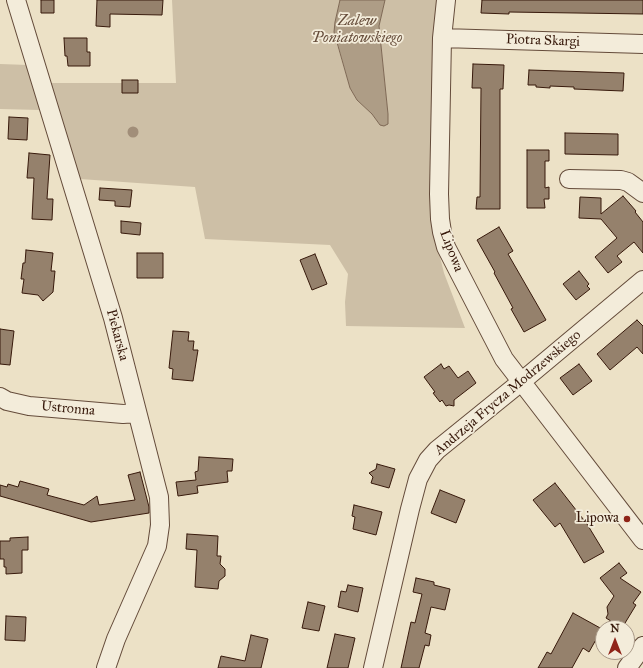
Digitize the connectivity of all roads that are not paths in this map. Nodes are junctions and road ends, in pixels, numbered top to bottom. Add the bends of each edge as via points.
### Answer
1 (16, 0) edge
2 (446, 0) edge
3 (442, 38) junction
4 (643, 44) edge
5 (569, 179) dead end
6 (643, 192) edge
7 (643, 280) edge
8 (521, 382) junction
9 (0, 397) edge
10 (137, 413) junction
11 (643, 540) edge
12 (643, 646) edge
13 (106, 668) edge
14 (373, 668) edge
15 (627, 668) edge

1 - 10 street, Piekarska via 113,318
2 - 3 street, Lipowa
3 - 4 street, Piotra Skargi
3 - 8 street, Lipowa via 439,194 442,232 446,247 492,338
5 - 6 street via 621,180
7 - 8 street, Andrzeja Frycza Modrzewskiego
8 - 11 street, Lipowa
8 - 14 street, Andrzeja Frycza Modrzewskiego via 437,450 428,460 418,479
9 - 10 street, Ustronna via 29,406
10 - 13 street, Piekarska via 159,496 159,535 152,559
12 - 15 street

